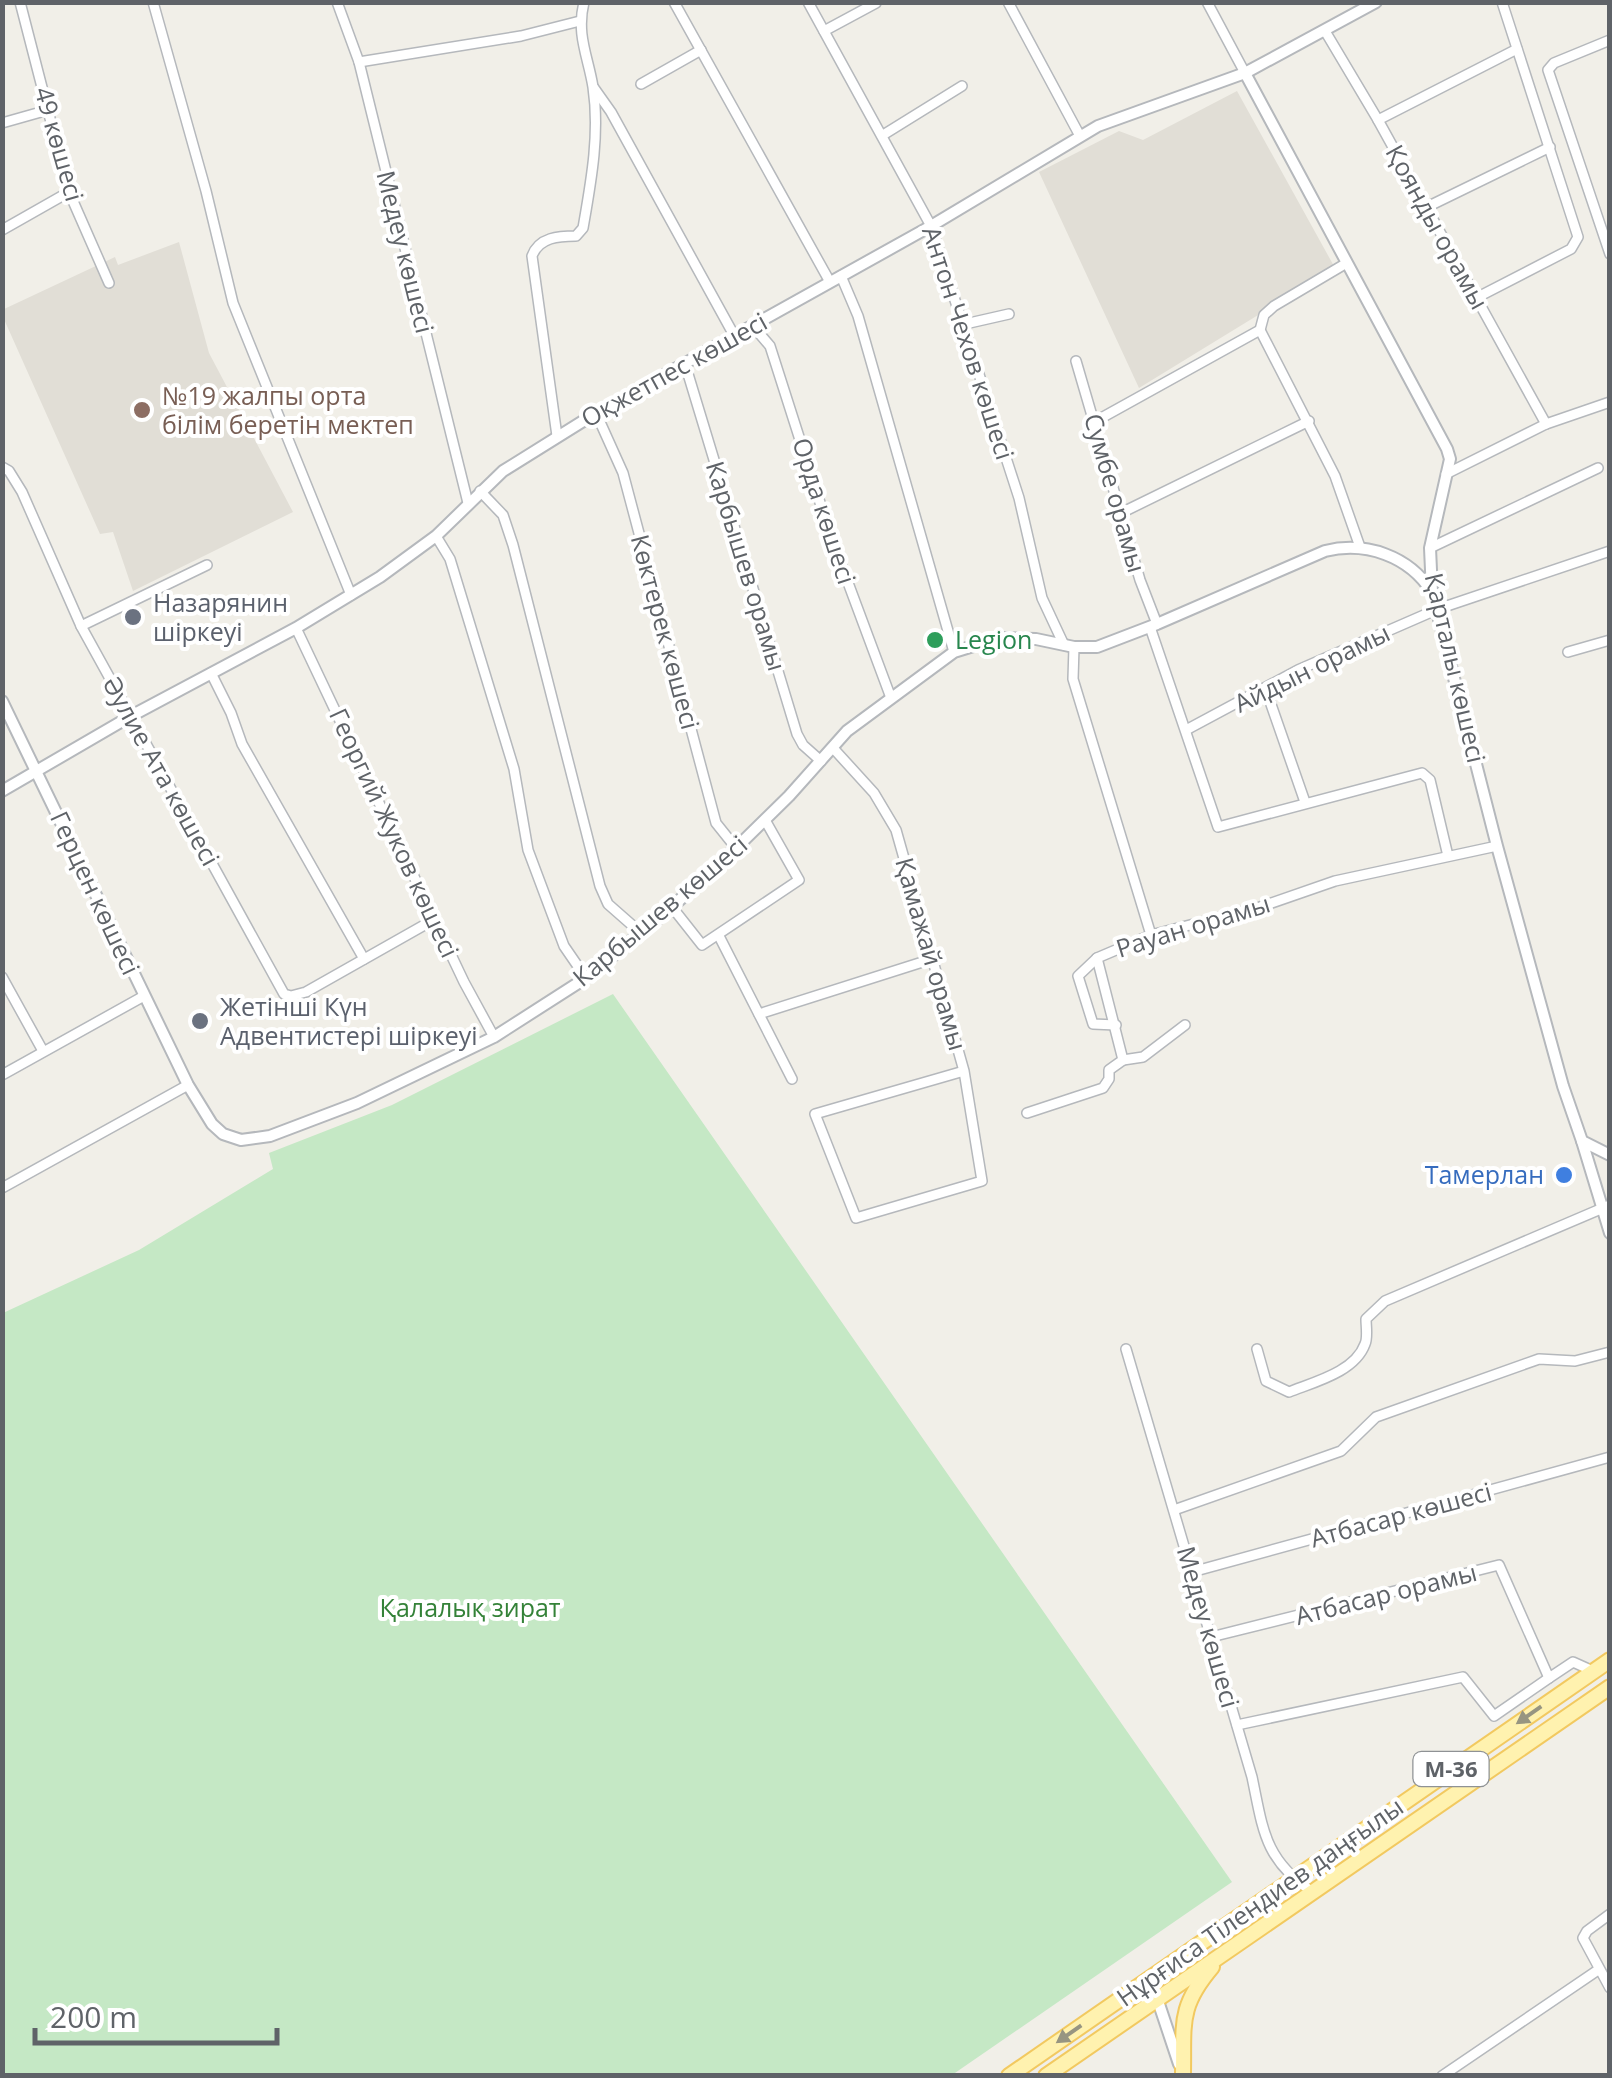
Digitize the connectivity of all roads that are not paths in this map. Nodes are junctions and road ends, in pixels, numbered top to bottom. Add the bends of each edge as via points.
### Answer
1 (20, 2) edge
2 (153, 2) edge
3 (336, 2) edge
4 (584, 2) edge
5 (674, 2) edge
6 (808, 2) edge
7 (1008, 2) edge
8 (1207, 2) edge
9 (1376, 2) edge
10 (1502, 2) edge
11 (876, 3) edge
12 (580, 21) junction
13 (824, 30) junction
14 (1325, 32) junction
15 (1610, 40) edge
16 (1517, 49) junction
17 (700, 50) junction
18 (359, 62) junction
19 (1244, 74) junction
20 (640, 84) dead end
21 (593, 86) junction
22 (962, 86) dead end
23 (48, 110) junction
24 (1378, 120) junction
25 (2, 123) edge
26 (883, 135) junction
27 (1080, 136) junction
28 (1550, 147) junction
29 (70, 192) junction
30 (1427, 207) junction
31 (932, 226) junction
32 (2, 230) edge
33 (1610, 254) edge
34 (1346, 264) junction
35 (835, 279) junction
36 (108, 283) dead end
37 (1476, 298) junction
38 (1009, 314) dead end
39 (965, 324) junction
40 (754, 326) junction
41 (1260, 330) junction
42 (735, 336) junction
43 (1076, 361) dead end
44 (685, 364) junction
45 (1610, 402) edge
46 (596, 414) junction
47 (1308, 421) junction
48 (1094, 422) junction
49 (1546, 424) junction
50 (557, 436) junction
51 (2, 467) edge
52 (1598, 468) dead end
53 (1446, 474) junction
54 (480, 491) junction
55 (468, 503) junction
56 (1121, 513) junction
57 (436, 536) junction
58 (1360, 547) junction
59 (1430, 548) junction
60 (1610, 551) edge
61 (207, 565) dead end
62 (1432, 592) junction
63 (351, 595) junction
64 (1438, 608) junction
65 (81, 626) junction
66 (1154, 626) junction
67 (296, 628) junction
68 (1610, 640) edge
69 (1069, 646) junction
70 (954, 652) junction
71 (1568, 652) dead end
72 (211, 673) junction
73 (1266, 690) junction
74 (890, 698) junction
75 (2, 700) edge
76 (131, 716) junction
77 (1186, 730) junction
78 (833, 748) junction
79 (822, 761) junction
80 (37, 770) junction
81 (2, 790) edge
82 (1305, 802) junction
83 (766, 820) junction
84 (1497, 846) junction
85 (736, 848) junction
86 (1448, 856) junction
87 (672, 907) junction
88 (436, 919) junction
89 (641, 933) junction
90 (1151, 935) junction
91 (718, 936) junction
92 (364, 958) junction
93 (1097, 958) junction
94 (932, 959) junction
95 (2, 977) edge
96 (586, 978) junction
97 (144, 996) junction
98 (759, 1014) junction
99 (1116, 1024) junction
100 (1186, 1025) dead end
101 (494, 1037) junction
102 (43, 1051) junction
103 (1123, 1060) junction
104 (964, 1071) junction
105 (2, 1075) edge
106 (792, 1078) dead end
107 (188, 1085) junction
108 (1027, 1113) dead end
109 (1582, 1141) junction
110 (1610, 1155) edge
111 (2, 1188) edge
112 (1606, 1206) edge
113 (1610, 1232) edge
114 (1126, 1349) dead end
115 (1257, 1349) dead end
116 (1610, 1352) edge
117 (1610, 1458) edge
118 (1174, 1510) junction
119 (1192, 1572) junction
120 (1211, 1637) junction
121 (1610, 1660) edge
122 (1593, 1671) junction
123 (1548, 1678) junction
124 (1610, 1686) edge
125 (1237, 1725) junction
126 (1293, 1879) junction
127 (1311, 1891) junction
128 (1610, 1914) edge
129 (1228, 1949) junction
130 (1598, 1970) junction
131 (1610, 1988) edge
132 (1156, 1998) junction
133 (1183, 2074) edge
134 (1009, 2076) edge
135 (1046, 2076) edge
136 (1442, 2076) edge

1 - 23 street, 49 көшесі
2 - 63 street via 233,303
3 - 18 street, Медеу көшесі
4 - 12 street
5 - 17 street
6 - 13 street, Антон Чехов көшесі
7 - 27 street
8 - 19 street, Қарталы көшесі
9 - 14 street, Оқжетпес көшесі
10 - 16 street
11 - 13 street
12 - 18 street
12 - 21 street
13 - 26 street, Антон Чехов көшесі
14 - 19 street, Оқжетпес көшесі
14 - 24 street, Қоянды орамы
15 - 33 street via 1548,70
16 - 24 street
16 - 28 street
17 - 20 street
17 - 35 street
18 - 55 street, Медеу көшесі
19 - 27 street, Оқжетпес көшесі
19 - 34 street, Қарталы көшесі
21 - 42 street
21 - 50 street via 596,141 580,234 542,242 532,256
22 - 26 street
23 - 25 street
23 - 29 street, 49 көшесі
24 - 30 street, Қоянды орамы
26 - 31 street, Антон Чехов көшесі
27 - 31 street, Оқжетпес көшесі
28 - 30 street
28 - 37 street via 1578,233 1572,249
29 - 32 street
29 - 36 street, 49 көшесі
30 - 37 street, Қоянды орамы
31 - 35 street, Оқжетпес көшесі
31 - 39 street, Антон Чехов көшесі
34 - 41 street via 1274,306
34 - 53 street, Қарталы көшесі via 1447,448
35 - 40 street, Оқжетпес көшесі
35 - 70 street via 858,316
37 - 49 street, Қоянды орамы
38 - 39 street
39 - 69 street, Антон Чехов көшесі via 1042,598
40 - 42 street, Оқжетпес көшесі
40 - 74 street, Орда көшесі via 770,346
41 - 47 street
41 - 48 street
42 - 44 street, Оқжетпес көшесі
43 - 48 street, Сумбе орамы
44 - 46 street, Оқжетпес көшесі
44 - 79 street, Карбышев орамы via 797,734
45 - 49 street
46 - 50 street, Оқжетпес көшесі
46 - 85 street, Көктерек көшесі via 623,473 716,823
47 - 56 street
47 - 58 street
48 - 56 street, Сумбе орамы
49 - 53 street
50 - 54 street, Оқжетпес көшесі
51 - 65 street, Әулие Ата көшесі via 22,492
52 - 59 street
53 - 59 street, Қарталы көшесі
54 - 55 street, Оқжетпес көшесі
54 - 89 street via 502,516 513,545 600,886 608,904
55 - 57 street, Оқжетпес көшесі
56 - 66 street, Сумбе орамы
57 - 63 street, Оқжетпес көшесі
57 - 96 street via 450,559 514,768 528,850 564,946
58 - 62 street via 1408,567
58 - 66 street, Карбышев көшесі via 1324,550
59 - 62 street, Қарталы көшесі
60 - 64 street, Айдын орамы
61 - 65 street
62 - 64 street, Қарталы көшесі
63 - 67 street, Оқжетпес көшесі
64 - 73 street, Айдын орамы
64 - 84 street, Қарталы көшесі
65 - 76 street, Әулие Ата көшесі
66 - 69 street, Карбышев көшесі via 1097,647
66 - 77 street, Сумбе орамы
67 - 72 street, Оқжетпес көшесі
67 - 88 street, Георгий Жуков көшесі
68 - 71 street
69 - 70 street, Карбышев көшесі via 999,638
69 - 90 street, Антон Чехов көшесі
70 - 74 street, Карбышев көшесі
72 - 76 street, Оқжетпес көшесі
72 - 92 street via 242,744
73 - 77 street, Айдын орамы
73 - 82 street
74 - 78 street, Карбышев көшесі
75 - 80 street, Герцен көшесі
76 - 80 street, Оқжетпес көшесі
76 - 92 street, Әулие Ата көшесі via 284,994 306,992
77 - 82 street, Сумбе орамы via 1218,826
78 - 79 street, Карбышев көшесі
78 - 94 street, Қамажай орамы via 874,793 896,830
79 - 83 street, Карбышев көшесі
80 - 81 street, Оқжетпес көшесі
80 - 97 street, Герцен көшесі
82 - 86 street via 1426,774
83 - 85 street, Карбышев көшесі
83 - 91 street via 799,880
84 - 86 street, Рауан орамы
84 - 109 street, Қарталы көшесі
85 - 87 street, Карбышев көшесі
86 - 90 street, Рауан орамы
87 - 89 street, Карбышев көшесі
87 - 91 street via 702,945
88 - 92 street, Әулие Ата көшесі
88 - 101 street, Георгий Жуков көшесі
89 - 96 street, Карбышев көшесі
90 - 93 street, Рауан орамы
91 - 98 street
93 - 99 street, Рауан орамы
93 - 99 street via 1078,976 1093,1024
94 - 98 street
94 - 104 street, Қамажай орамы
95 - 102 street
96 - 101 street, Карбышев көшесі
97 - 102 street
97 - 107 street, Герцен көшесі
98 - 106 street
99 - 103 street, Рауан орамы
100 - 103 street via 1143,1057
101 - 107 street, Карбышев көшесі via 357,1102 251,1141 223,1134
102 - 105 street
103 - 108 street via 1109,1070 1103,1088
104 - 104 street, Қамажай орамы via 815,1114 856,1218 982,1181
107 - 111 street
109 - 110 street
109 - 112 street, Қарталы көшесі
112 - 113 street, Қарталы көшесі
112 - 115 street via 1385,1301 1366,1319 1366,1344 1349,1366 1306,1386 1289,1392 1266,1381
114 - 118 street, Медеу көшесі
116 - 118 street via 1576,1362 1539,1359 1376,1416 1341,1451
117 - 119 street, Атбасар көшесі
118 - 119 street, Медеу көшесі
119 - 120 street, Медеу көшесі
120 - 123 street, Атбасар орамы via 1500,1566
120 - 125 street, Медеу көшесі
121 - 122 main road, Нұрғиса Тілендиев даңғылы / M-36
122 - 123 street via 1572,1662
122 -> 126 main road, Нұрғиса Тілендиев даңғылы / M-36
123 - 125 street via 1494,1716 1463,1677
124 - 127 main road, Нұрғиса Тілендиев даңғылы / M-36
125 - 126 street, Медеу көшесі via 1267,1844
126 - 127 street, Медеу көшесі
126 -> 134 main road, Нұрғиса Тілендиев даңғылы / M-36
127 - 129 main road, Нұрғиса Тілендиев даңғылы / M-36
128 - 130 street via 1583,1938
129 - 132 main road, Нұрғиса Тілендиев даңғылы / M-36
129 - 133 main road via 1190,1993
130 - 131 street
130 - 136 street
132 - 133 street
132 - 135 main road, Нұрғиса Тілендиев даңғылы / M-36

